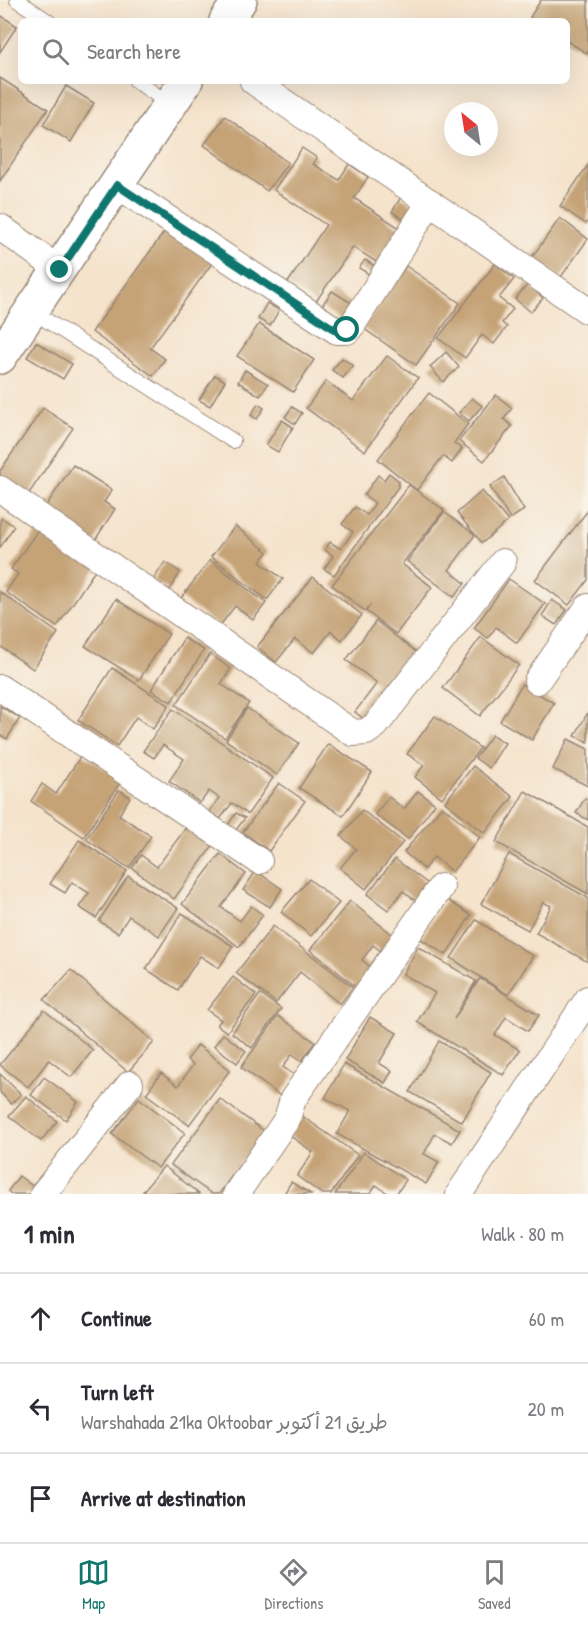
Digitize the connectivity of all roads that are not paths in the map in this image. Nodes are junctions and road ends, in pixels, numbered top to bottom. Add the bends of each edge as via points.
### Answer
1 (17, 0) edge
2 (240, 0) edge
3 (44, 18) edge
4 (228, 18) edge
5 (147, 84) edge
6 (257, 84) edge
7 (179, 93) edge
8 (117, 185) junction
9 (430, 202) junction
10 (0, 227) edge
11 (60, 270) junction
12 (587, 307) edge
13 (32, 311) junction
14 (0, 357) edge
15 (233, 441) dead end
16 (0, 489) edge
17 (503, 562) dead end
18 (588, 607) edge
19 (537, 681) dead end
20 (0, 688) edge
21 (259, 861) dead end
22 (441, 887) dead end
23 (588, 999) edge
24 (130, 1084) dead end
25 (43, 1194) edge
26 (236, 1194) edge
27 (459, 1194) edge

1 - 3 lane
2 - 4 main road
5 - 7 lane
6 - 9 street
7 - 8 main road
8 - 9 street via 337,331 347,330 353,324
8 - 11 main road
9 - 12 street
10 - 11 street
11 - 13 main road
13 - 14 main road
13 - 15 lane
16 - 17 street via 353,733 366,732 376,725
18 - 19 street
20 - 21 street
22 - 26 street via 293,1099 287,1119
23 - 27 street
24 - 25 street

